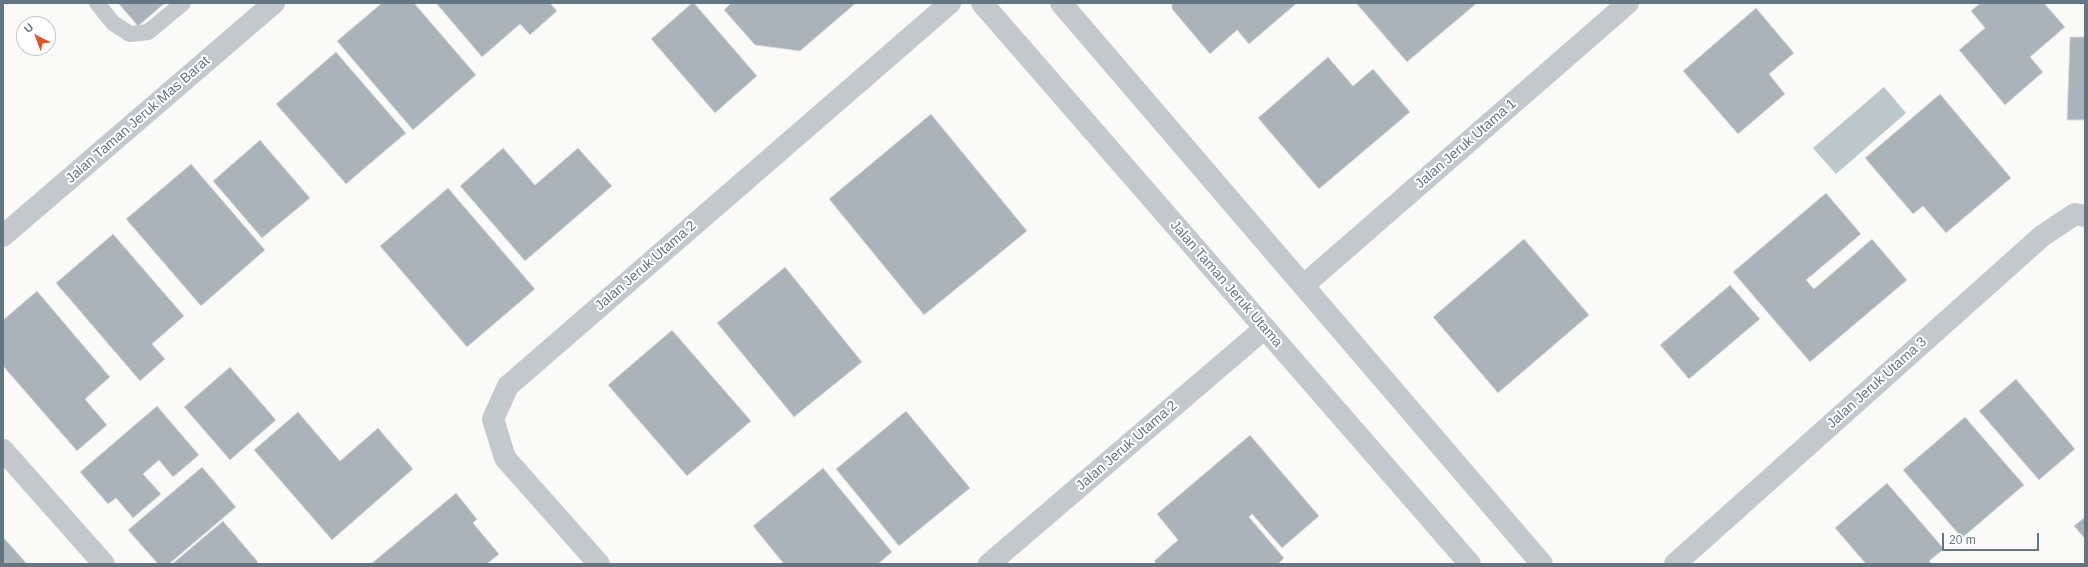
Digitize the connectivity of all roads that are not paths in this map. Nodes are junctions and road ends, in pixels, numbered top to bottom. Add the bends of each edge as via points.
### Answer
1 (97, 3) edge
2 (183, 3) edge
3 (274, 3) edge
4 (950, 3) edge
5 (982, 3) edge
6 (1062, 3) edge
7 (1628, 3) edge
8 (2085, 216) edge
9 (3, 236) edge
10 (1304, 285) junction
11 (1265, 328) junction
12 (3, 450) edge
13 (104, 564) edge
14 (599, 564) edge
15 (989, 564) edge
16 (1470, 564) edge
17 (1542, 564) edge
18 (1675, 564) edge

1 - 2 lane via 113,23 130,34 148,32
3 - 9 street, Jalan Taman Jeruk Mas Barat
4 - 14 street, Jalan Jeruk Utama 2 via 508,386 493,419 505,458
5 - 11 street, Jalan Taman Jeruk Utama
6 - 10 street
7 - 10 street, Jalan Jeruk Utama 1
8 - 18 street, Jalan Jeruk Utama 3 via 2075,214 2042,236
10 - 17 street
11 - 15 street, Jalan Jeruk Utama 2
11 - 16 street, Jalan Taman Jeruk Utama
12 - 13 street

